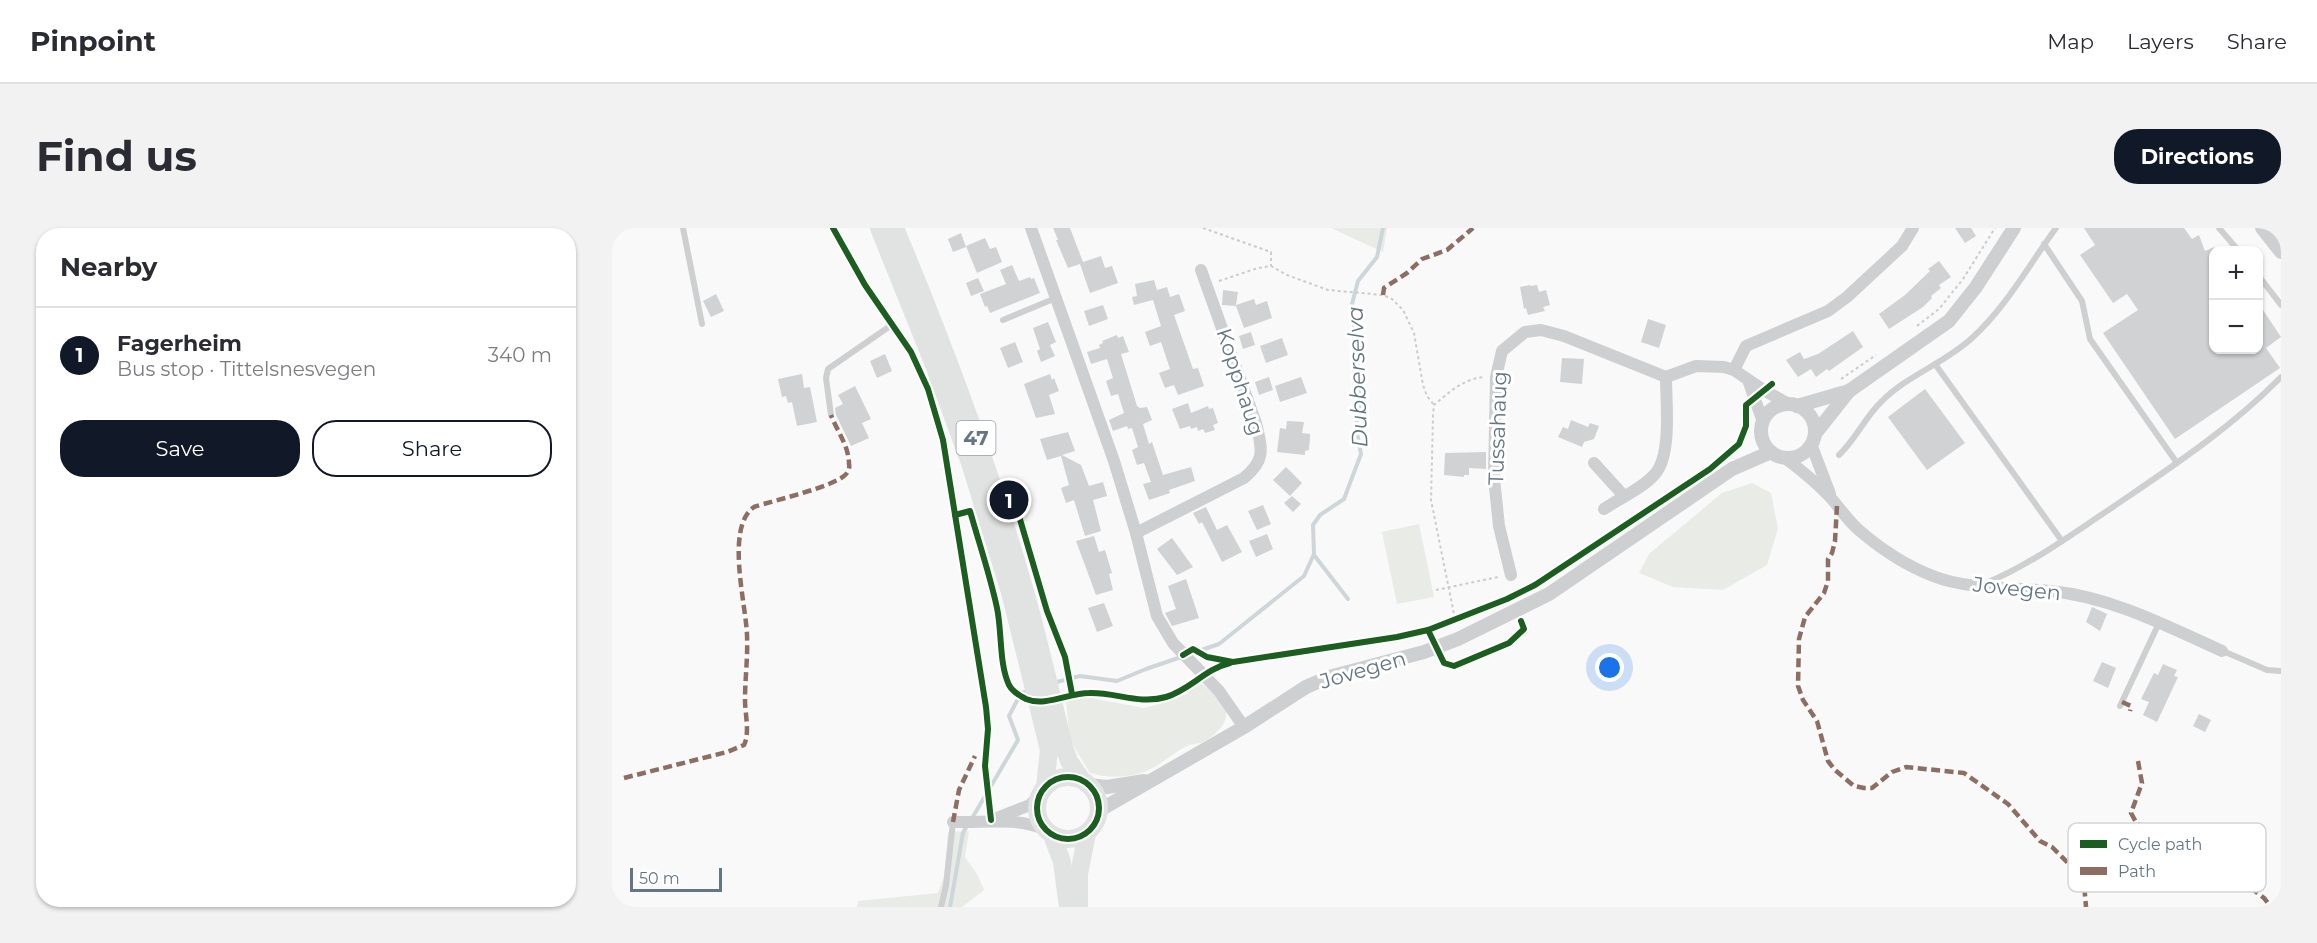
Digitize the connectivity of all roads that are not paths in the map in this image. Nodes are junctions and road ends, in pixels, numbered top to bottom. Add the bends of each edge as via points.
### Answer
1 (683, 228) edge
2 (879, 228) edge
3 (895, 228) edge
4 (1031, 228) edge
5 (1913, 228) edge
6 (2014, 228) edge
7 (2056, 228) edge
8 (2219, 228) edge
9 (2262, 228) edge
10 (2044, 244) junction
11 (2235, 246) edge
12 (2281, 252) edge
13 (1201, 270) dead end
14 (2263, 280) edge
15 (1057, 297) junction
16 (2281, 305) edge
17 (1003, 320) dead end
18 (702, 324) dead end
19 (893, 324) dead end
20 (1935, 364) junction
21 (1734, 370) junction
22 (1666, 377) junction
23 (2281, 377) edge
24 (1748, 380) junction
25 (1849, 391) junction
26 (1793, 405) junction
27 (831, 415) dead end
28 (1762, 422) junction
29 (1762, 438) junction
30 (1813, 439) junction
31 (1771, 452) junction
32 (1839, 455) dead end
33 (1785, 458) junction
34 (1594, 463) dead end
35 (2177, 463) junction
36 (1732, 469) junction
37 (1624, 496) junction
38 (1831, 498) junction
39 (1604, 509) dead end
40 (1136, 533) junction
41 (2062, 541) junction
42 (1511, 575) road end
43 (1981, 585) junction
44 (2159, 623) junction
45 (2222, 651) joint
46 (1035, 655) junction
47 (2281, 670) edge
48 (2120, 706) dead end
49 (1244, 727) junction
50 (1052, 730) junction
51 (1149, 780) junction
52 (1086, 782) junction
53 (1042, 791) junction
54 (1100, 810) junction
55 (991, 820) junction
56 (953, 822) joint
57 (1048, 832) junction
58 (1087, 833) junction
59 (941, 907) edge
60 (1068, 907) edge
61 (1079, 907) edge

1 - 18 lane
2 - 46 main road, 47 via 970,463 1010,592
3 - 46 main road, 47 via 984,458 1024,588
4 - 15 street
5 - 21 street via 1902,246 1848,297 1828,311 1746,346
6 - 25 street via 1949,321
7 - 10 lane
8 - 11 lane
9 - 12 street
10 - 20 lane via 1986,325
10 - 35 lane via 2082,301 2090,339
13 - 40 street, Kopphaug via 1256,423 1261,457 1256,469 1244,478
14 - 16 lane
15 - 17 lane
15 - 40 street
19 - 27 lane via 828,369
20 - 32 lane via 1882,401
20 - 41 lane
21 - 22 street via 1696,366
21 - 24 street
22 - 37 street via 1662,462 1656,473
22 - 42 street, Tussahaug via 1541,330 1525,332 1502,351 1496,377 1494,478 1499,526
23 - 35 lane via 2224,429
24 - 26 street
24 - 28 street
25 - 26 street
25 - 30 street
26 - 28 street via 1773,409
26 - 30 street via 1811,417
28 - 29 street
29 - 31 street
29 - 36 street, Jovegen
30 - 33 street via 1800,455
30 - 38 street, Jovegen
31 - 33 street
31 - 36 street, Jovegen
33 - 38 street, Jovegen
34 - 37 street
35 - 41 lane
36 - 49 street, Jovegen via 1549,594 1458,639 1306,687
37 - 39 street
38 - 43 street, Jovegen via 1859,530 1893,556 1934,577
40 - 49 street via 1157,616 1166,635 1220,691
41 - 43 lane via 2018,570
43 - 44 street, Jovegen via 2089,598
44 - 45 street, Jovegen
44 - 48 lane
45 - 47 lane via 2267,670
46 - 50 main road, 47
49 - 51 street, Jovegen
50 - 52 main road, 47
50 - 53 main road, 47
51 - 52 street, Jovegen via 1107,787
51 - 54 street, Jovegen
52 - 53 main road via 1062,777
52 - 54 main road, 47 via 1095,792
53 - 55 street via 1030,805
53 - 57 main road, 47 via 1037,813
54 - 58 main road
55 - 56 street
55 - 57 street via 1030,823
56 - 59 lane
57 - 58 main road via 1070,839
57 - 60 main road, 47 via 1062,862
58 - 61 main road via 1079,874

